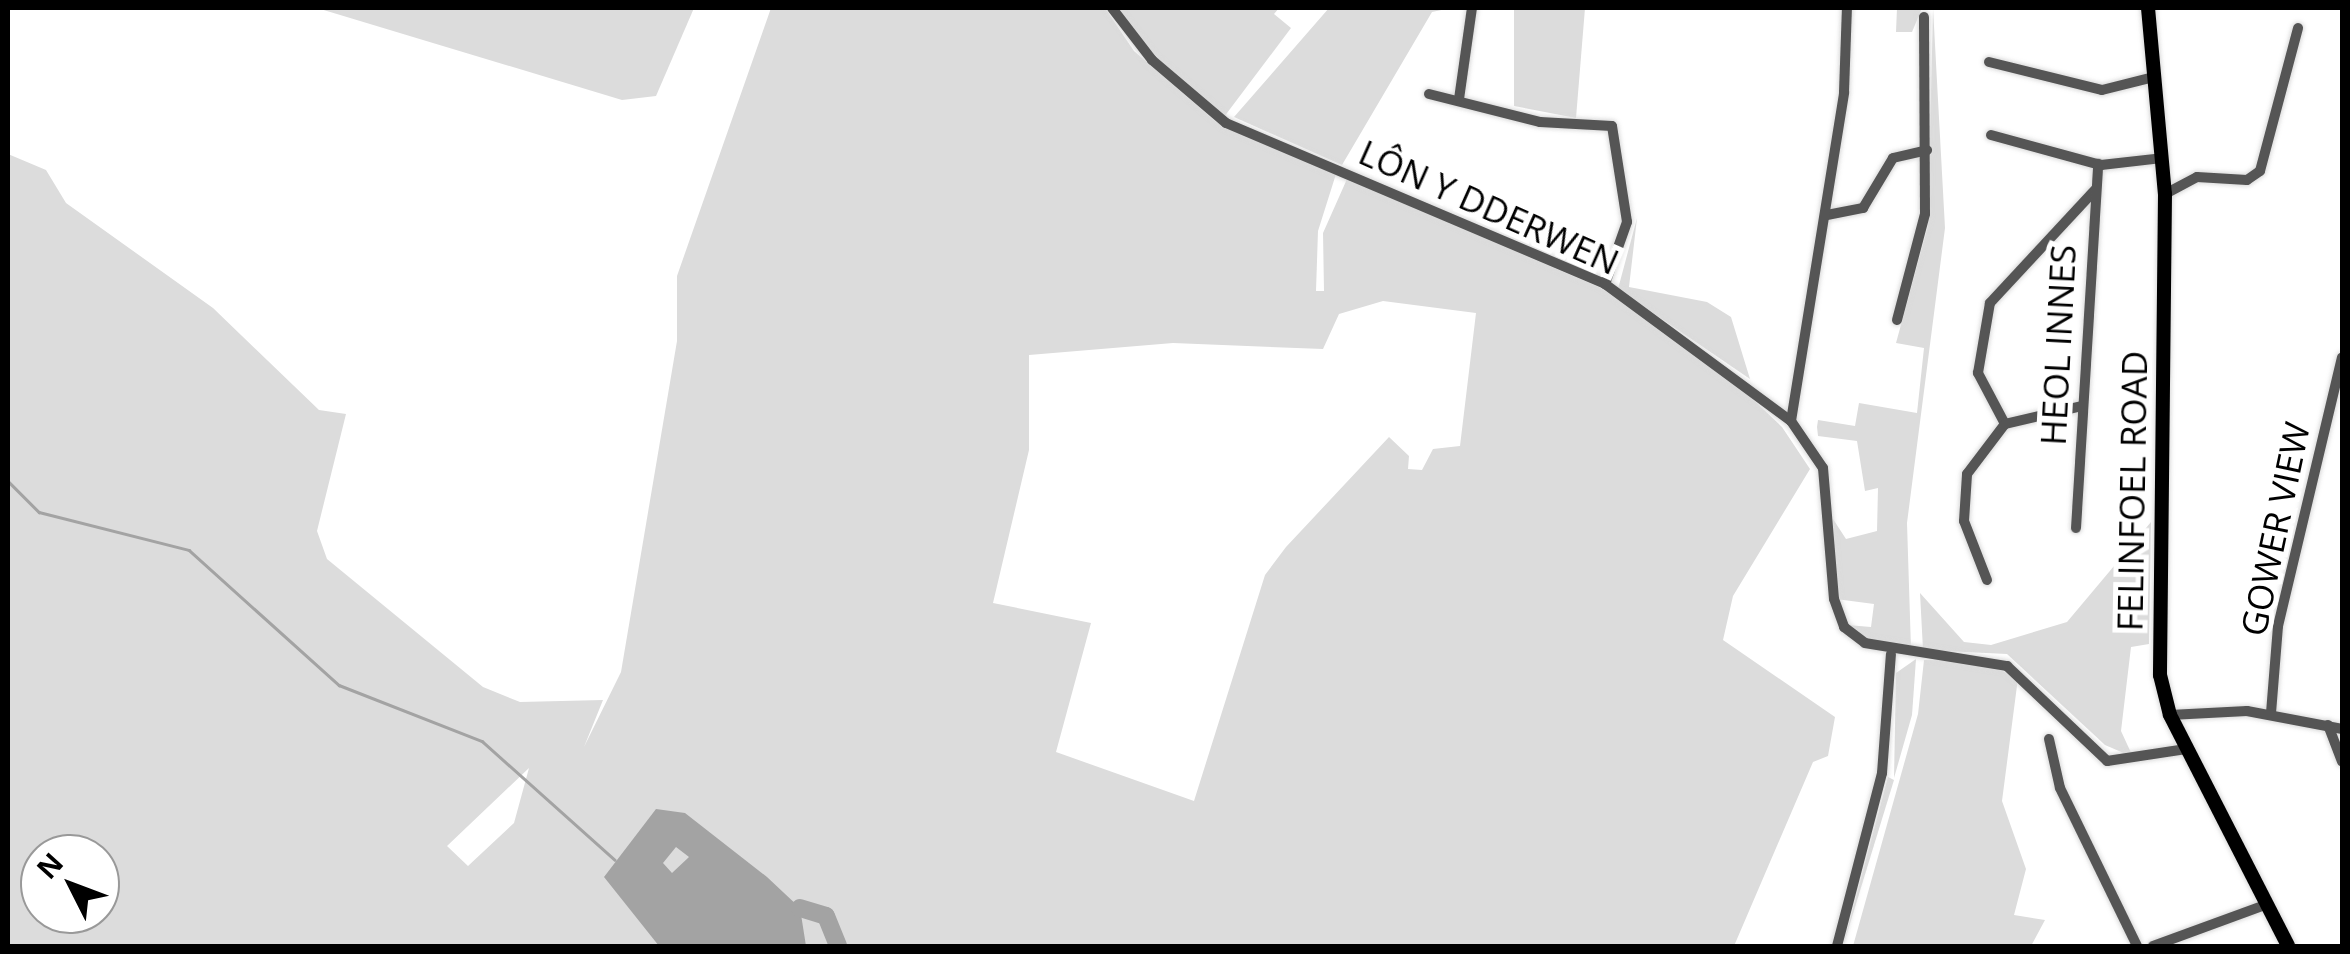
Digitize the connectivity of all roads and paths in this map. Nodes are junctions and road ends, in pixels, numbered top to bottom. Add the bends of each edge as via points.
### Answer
1 (1112, 8) edge
2 (1472, 8) edge
3 (1846, 8) edge
4 (2148, 8) edge
5 (1924, 17) dead end
6 (2298, 28) dead end
7 (1989, 62) dead end
8 (2154, 77) junction
9 (1429, 94) dead end
10 (1459, 100) junction
11 (1991, 135) dead end
12 (1928, 150) junction
13 (2162, 158) junction
14 (2098, 164) junction
15 (2095, 190) junction
16 (2165, 194) junction
17 (1826, 215) junction
18 (1605, 284) junction
19 (1896, 320) dead end
20 (2342, 358) edge
21 (2082, 406) junction
22 (1791, 421) junction
23 (2005, 424) junction
24 (2076, 528) dead end
25 (1988, 580) dead end
26 (1891, 654) junction
27 (2270, 713) junction
28 (2170, 715) junction
29 (2328, 726) junction
30 (2342, 728) edge
31 (2048, 739) dead end
32 (2186, 749) junction
33 (2342, 761) edge
34 (2265, 905) junction
35 (1837, 946) edge
36 (2137, 946) edge
37 (2153, 946) edge
38 (2288, 946) edge

1 - 18 street, LÔN Y DDERWEN via 1152,60 1226,123
2 - 10 street
3 - 17 street
4 - 8 main road, FELINFOEL ROAD
5 - 12 street
6 - 16 street via 2260,171 2248,180 2196,177
7 - 8 street via 2102,90
8 - 13 main road, FELINFOEL ROAD
9 - 10 street
10 - 18 street via 1540,122 1612,126 1626,222
11 - 14 street
12 - 17 street via 1893,158 1863,208
12 - 19 street via 1924,214
13 - 14 street
13 - 16 main road, FELINFOEL ROAD
14 - 15 street, HEOL INNES
15 - 21 street, HEOL INNES
15 - 23 street via 1990,303 1978,373
16 - 28 main road, FELINFOEL ROAD via 2160,675
17 - 22 street
18 - 22 street, LÔN Y DDERWEN
20 - 27 street, GOWER VIEW via 2278,626
21 - 23 street
21 - 24 street, HEOL INNES
22 - 26 street, LÔN Y DDERWEN via 1824,468 1844,627
23 - 25 street via 1962,490
26 - 32 street, LÔN Y DDERWEN via 2016,671 2107,761
26 - 35 street via 1882,773
27 - 28 street
27 - 29 street
28 - 32 main road, FELINFOEL ROAD
29 - 30 street
29 - 33 street
31 - 36 street via 2060,788
32 - 34 main road, FELINFOEL ROAD
34 - 37 street
34 - 38 main road, FELINFOEL ROAD

